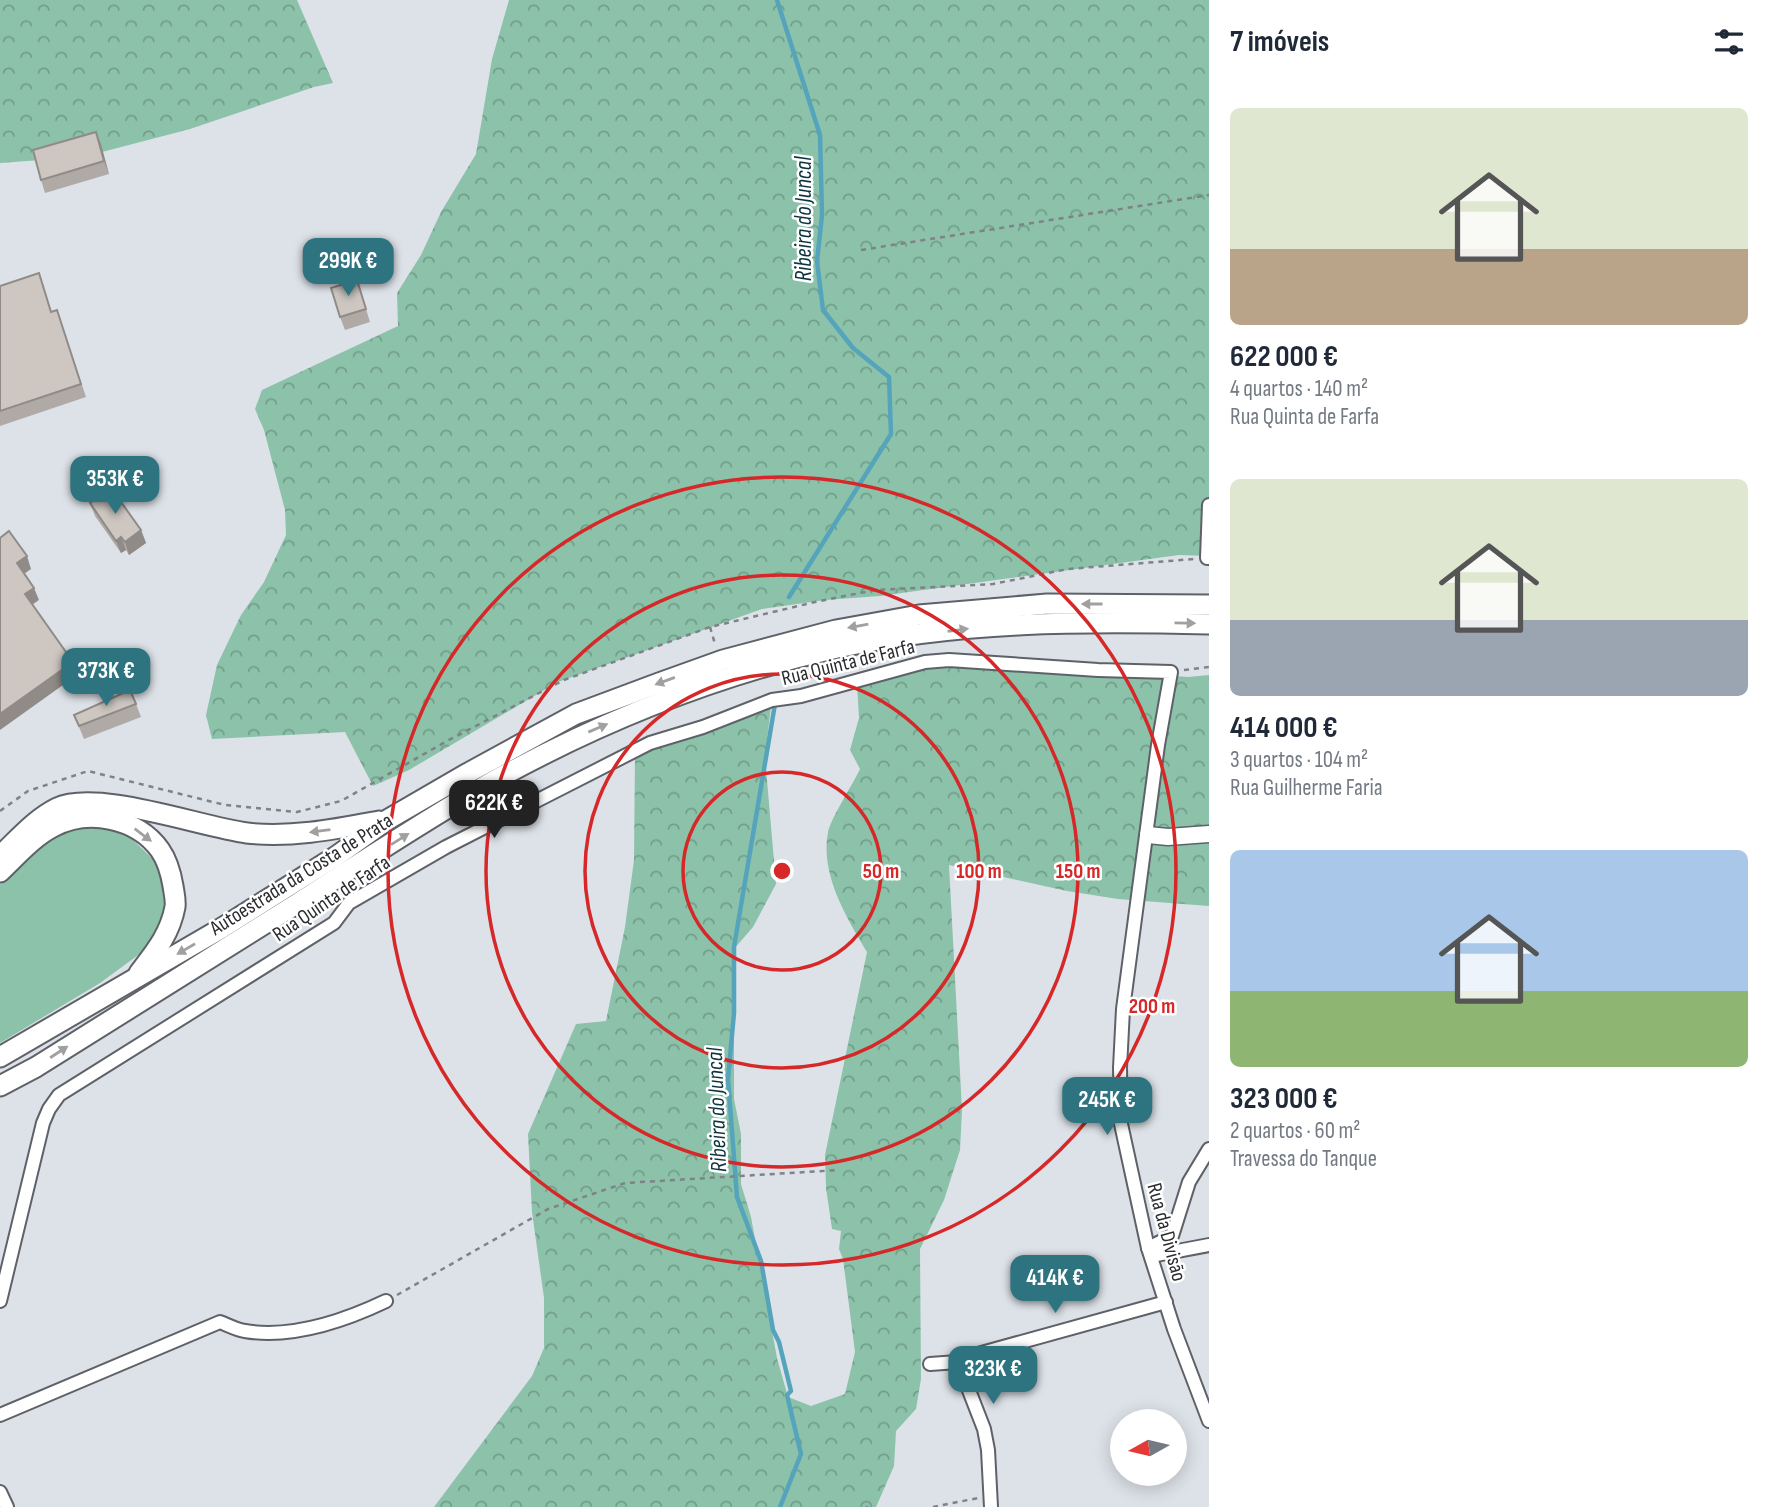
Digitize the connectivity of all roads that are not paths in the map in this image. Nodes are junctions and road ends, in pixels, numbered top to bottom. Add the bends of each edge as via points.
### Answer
1 (1209, 505) edge
2 (1208, 558) edge
3 (1209, 604) edge
4 (1209, 624) edge
5 (1171, 672) joint
6 (387, 820) junction
7 (1209, 834) edge
8 (1148, 835) junction
9 (0, 856) edge
10 (0, 872) edge
11 (135, 978) junction
12 (0, 1057) edge
13 (0, 1086) edge
14 (1209, 1149) edge
15 (1209, 1245) edge
16 (1150, 1252) junction
17 (0, 1301) edge
18 (386, 1301) road end
19 (1166, 1301) junction
20 (958, 1362) junction
21 (930, 1364) dead end
22 (0, 1415) edge
23 (1209, 1421) edge
24 (0, 1492) edge
25 (990, 1502) edge
26 (7, 1507) edge

1 - 2 street
3 -> 6 highway, Autoestrada da Costa de Prata via 1047,604 919,615 824,633 723,660 576,714
13 -> 4 highway, Autoestrada da Costa de Prata via 494,781 584,734 666,700 744,672 838,648 923,634 1051,622
5 - 8 street, Rua da Divisão
5 - 17 street, Rua Quinta de Farfa via 925,662 772,700 650,743 478,830 349,903 334,923 59,1095 43,1123
6 -> 9 highway via 298,834 247,833 92,803 60,807 38,820
6 -> 11 highway, Autoestrada da Costa de Prata via 222,928
7 - 8 main road
8 - 16 street, Rua da Divisão via 1119,1068 1121,1124
10 -> 11 highway via 53,827 75,819 100,817 144,834 161,851 171,875 175,904 169,932
11 - 12 highway, Autoestrada da Costa de Prata
14 - 16 street via 1188,1182 1171,1236
15 - 16 street
16 - 19 street, Rua da Divisão
18 - 22 street via 351,1318 313,1328 271,1333 244,1331 220,1322
19 - 20 street
19 - 23 street, Rua da Divisão
20 - 21 street
20 - 25 street via 984,1429
24 - 26 street

